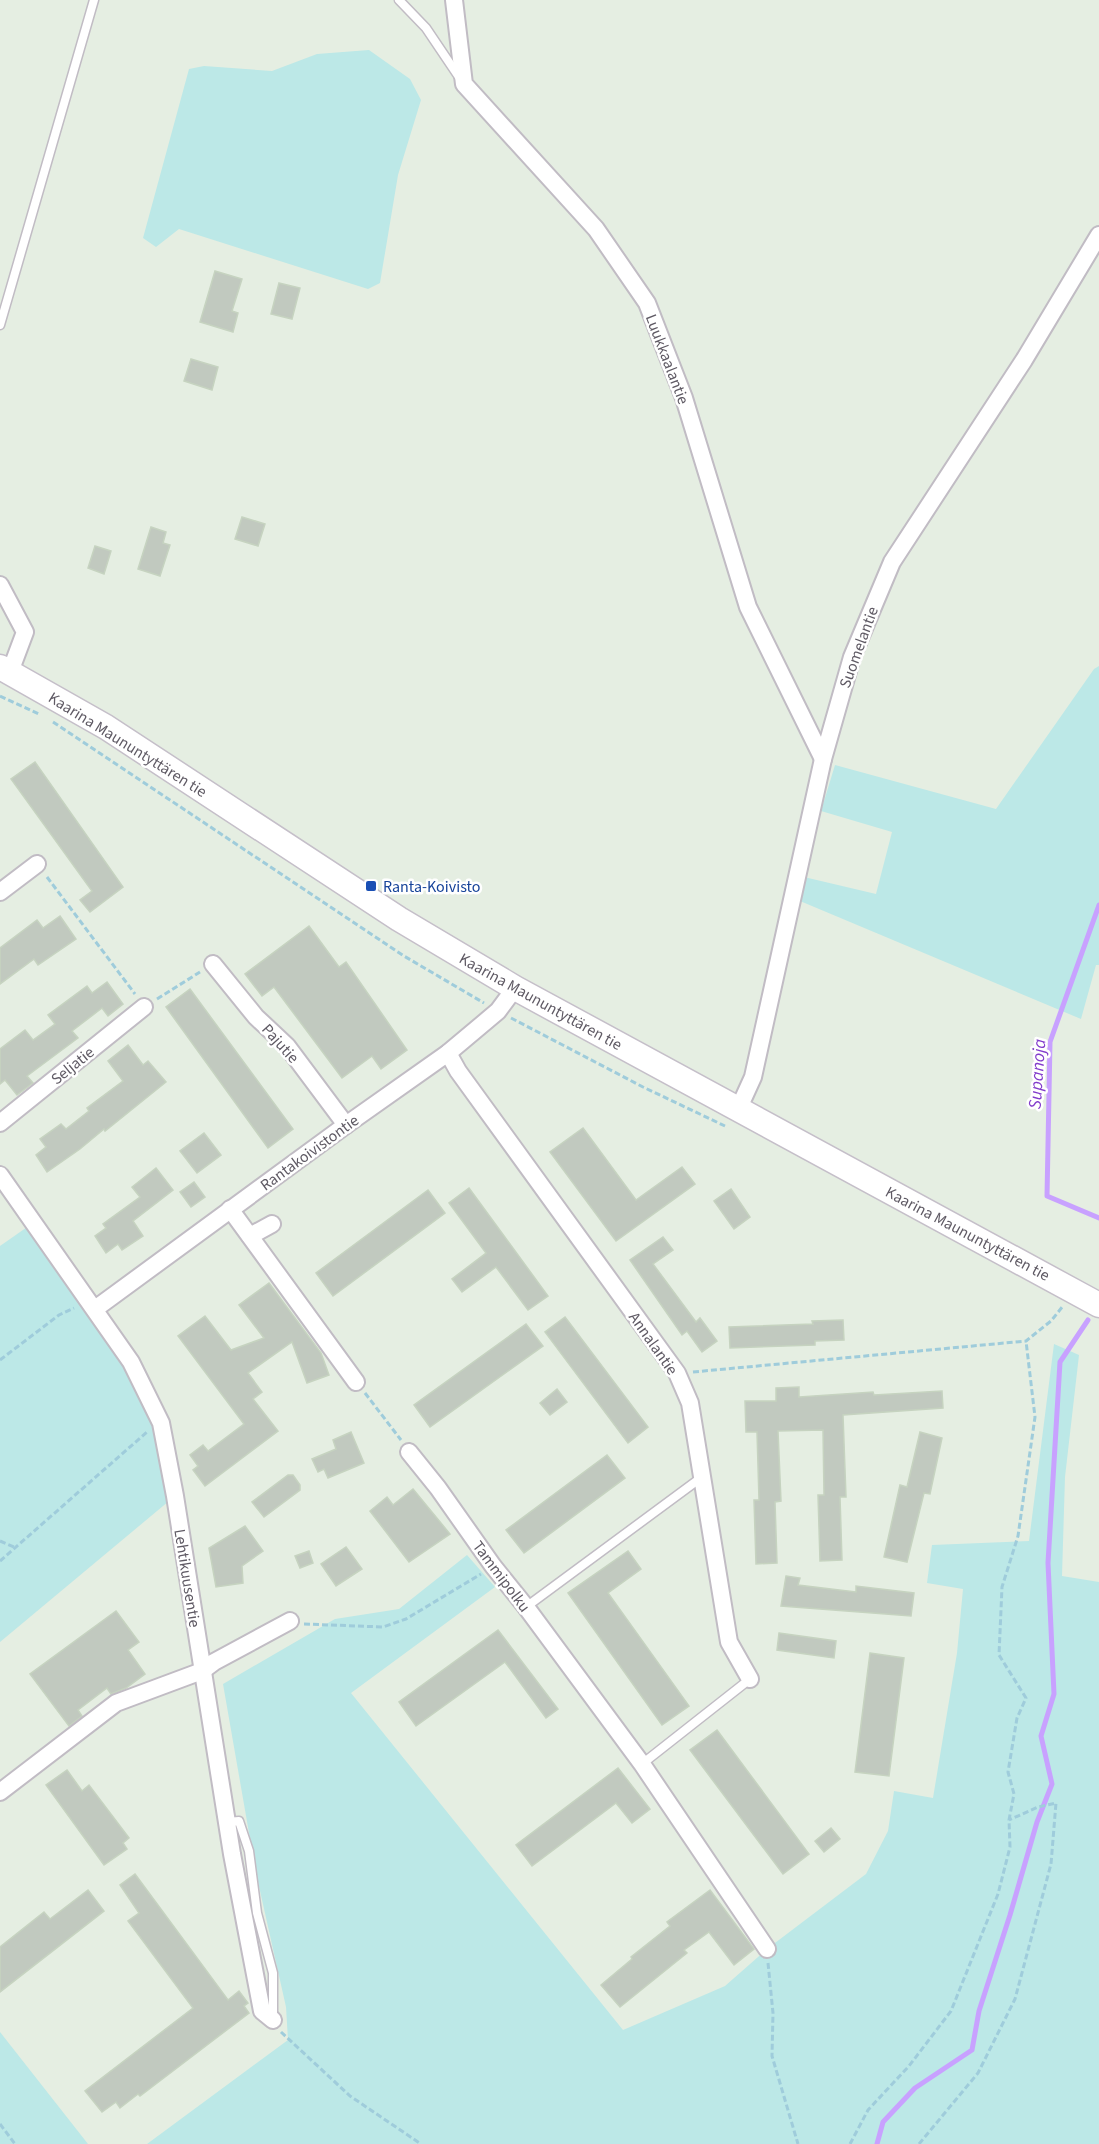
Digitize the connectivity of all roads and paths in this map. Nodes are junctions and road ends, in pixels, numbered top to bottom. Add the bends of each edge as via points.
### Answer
1 (94, 0) edge
2 (399, 0) edge
3 (454, 0) edge
4 (464, 84) junction
5 (1099, 235) edge
6 (0, 325) edge
7 (0, 585) edge
8 (5, 670) edge
9 (823, 759) junction
10 (38, 864) joint
11 (0, 892) edge
12 (213, 964) joint
13 (515, 988) junction
14 (144, 1007) junction
15 (448, 1053) junction
16 (738, 1110) junction
17 (0, 1123) edge
18 (346, 1125) junction
19 (0, 1175) edge
20 (230, 1209) junction
21 (272, 1224) dead end
22 (250, 1236) junction
23 (1066, 1302) dead end
24 (92, 1305) junction
25 (1099, 1305) edge
26 (1026, 1341) junction
27 (0, 1360) edge
28 (676, 1373) junction
29 (356, 1382) joint
30 (161, 1423) junction
31 (409, 1452) joint
32 (702, 1476) junction
33 (0, 1541) edge
34 (14, 1547) junction
35 (0, 1561) edge
36 (493, 1566) junction
37 (526, 1607) junction
38 (290, 1621) joint
39 (202, 1671) junction
40 (750, 1679) joint
41 (642, 1764) junction
42 (0, 1792) edge
43 (1009, 1820) junction
44 (766, 1949) joint
45 (274, 2024) joint
46 (0, 2124) edge
47 (15, 2144) edge
48 (421, 2144) edge
49 (798, 2144) edge
50 (850, 2144) edge
51 (919, 2144) edge

1 - 6 lane
2 - 4 lane via 426,28
3 - 4 street
4 - 9 street, Luukkaalantie via 596,229 647,303 684,398 748,608
5 - 9 street, Suomelantie via 1024,360 892,562 852,657
7 - 8 street via 25,632
8 - 13 main road, Kaarina Maununtyttären tie via 106,727 399,919
9 - 16 street, Suomelantie via 753,1077
10 - 11 street
10 - 14 path
12 - 14 path
12 - 18 street, Pajutie via 256,1017 287,1046
13 - 15 street, Rantakoivistontie via 498,1011
13 - 16 main road, Kaarina Maununtyttären tie
14 - 17 street, Seljatie
15 - 18 street, Rantakoivistontie
15 - 28 street, Annalantie
16 - 25 main road, Kaarina Maununtyttären tie
18 - 20 street, Rantakoivistontie
19 - 24 street, Lehtikuusentie
20 - 22 street
20 - 24 street, Rantakoivistontie
21 - 22 street
22 - 29 street
23 - 26 path via 1051,1321
24 - 27 path via 59,1315
24 - 30 street, Lehtikuusentie via 131,1362
26 - 28 path
26 - 43 path via 1035,1417 1018,1536 1002,1587 999,1655 1026,1698 1017,1718 1008,1772 1014,1794
28 - 32 street, Annalantie via 690,1403
29 - 31 path
30 - 34 path via 140,1436
30 - 39 street, Lehtikuusentie
31 - 36 street, Tammipolku
32 - 37 lane
32 - 40 street, Annalantie via 729,1642
33 - 34 path
34 - 35 path
36 - 37 street, Tammipolku
36 - 38 path via 406,1619 382,1627
37 - 41 street, Tammipolku
38 - 39 street
39 - 42 street via 116,1703
39 - 45 street, Lehtikuusentie via 262,2011
40 - 41 lane
41 - 44 street, Tammipolku
43 - 50 path via 1010,1846 998,1894 951,2011 909,2066 868,2110
43 - 51 path via 1056,1803 1052,1864 1015,1999 978,2073
44 - 49 path via 773,2013 772,2056
45 - 48 path via 350,2096
46 - 47 path

